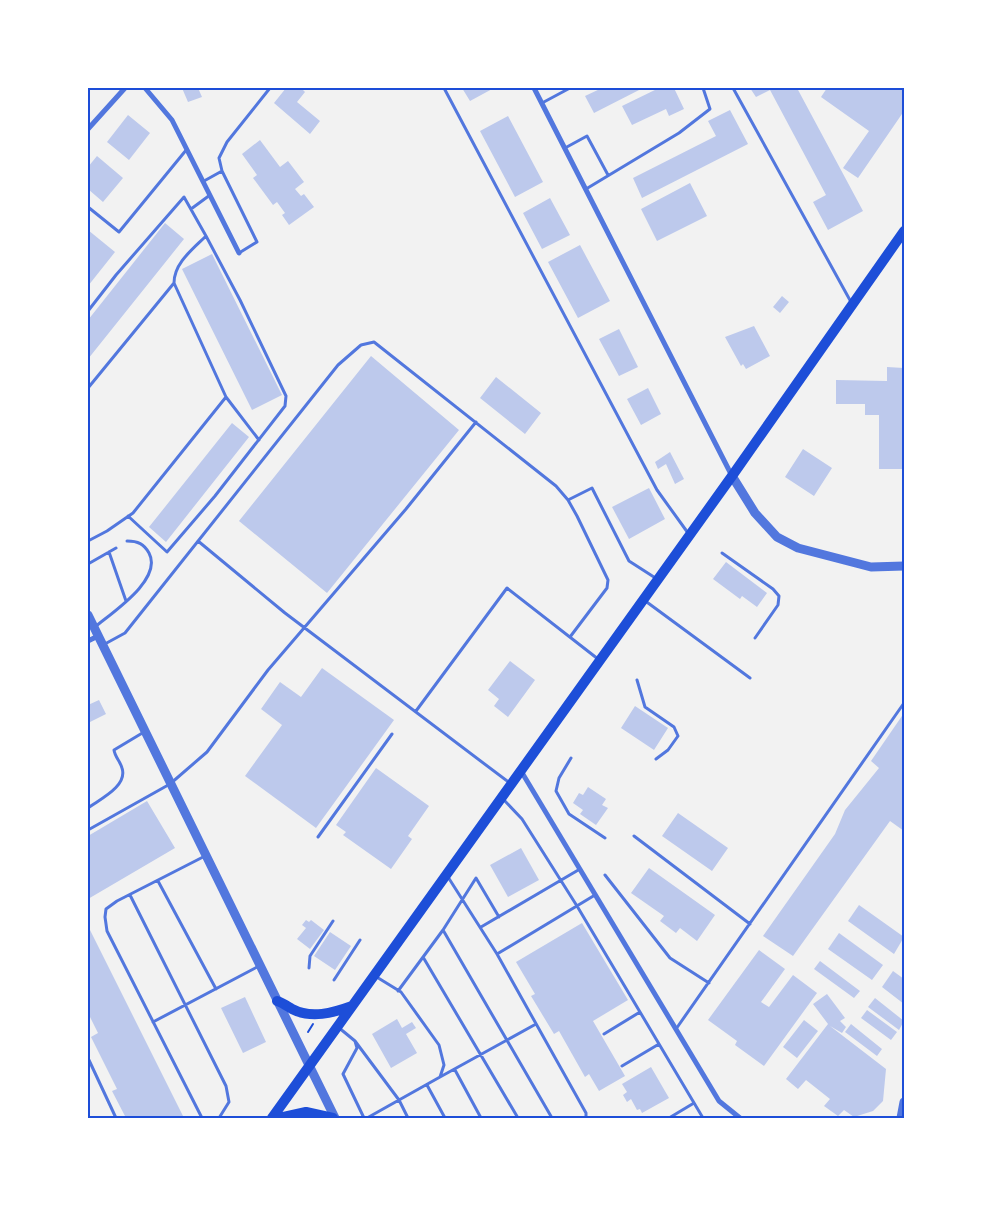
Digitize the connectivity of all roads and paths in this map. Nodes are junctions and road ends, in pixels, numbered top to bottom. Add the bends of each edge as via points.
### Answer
1 (125, 88) edge
2 (145, 88) edge
3 (270, 88) edge
4 (444, 88) edge
5 (534, 88) edge
6 (570, 88) edge
7 (705, 88) edge
8 (733, 88) edge
9 (542, 103) junction
10 (88, 129) edge
11 (187, 148) junction
12 (565, 148) junction
13 (222, 170) junction
14 (608, 176) junction
15 (204, 181) junction
16 (586, 189) junction
17 (210, 195) junction
18 (88, 207) edge
19 (191, 209) junction
20 (206, 236) junction
21 (903, 238) edge
22 (239, 252) joint
23 (174, 283) junction
24 (852, 305) junction
25 (88, 311) edge
26 (88, 388) edge
27 (226, 397) junction
28 (476, 422) junction
29 (259, 440) junction
30 (732, 476) junction
31 (568, 500) junction
32 (128, 516) junction
33 (690, 535) junction
34 (88, 541) edge
35 (127, 541) dead end
36 (198, 541) junction
37 (116, 548) dead end
38 (108, 552) junction
39 (722, 553) dead end
40 (88, 564) edge
41 (904, 566) edge
42 (658, 579) junction
43 (644, 599) junction
44 (126, 601) junction
45 (88, 615) edge
46 (306, 627) junction
47 (96, 632) junction
48 (570, 637) junction
49 (755, 638) dead end
50 (88, 641) edge
51 (102, 645) junction
52 (600, 661) junction
53 (750, 678) dead end
54 (637, 680) dead end
55 (904, 703) edge
56 (416, 711) junction
57 (144, 731) junction
58 (392, 734) dead end
59 (571, 758) dead end
60 (656, 759) dead end
61 (521, 770) junction
62 (170, 784) junction
63 (511, 784) junction
64 (502, 798) junction
65 (88, 808) edge
66 (88, 830) edge
67 (634, 836) dead end
68 (318, 837) dead end
69 (604, 838) dead end
70 (206, 856) junction
71 (580, 869) junction
72 (447, 874) junction
73 (605, 875) dead end
74 (158, 880) junction
75 (560, 880) junction
76 (130, 895) junction
77 (595, 895) junction
78 (463, 897) junction
79 (577, 906) junction
80 (499, 917) junction
81 (333, 921) dead end
82 (750, 924) junction
83 (482, 927) junction
84 (443, 930) junction
85 (360, 940) dead end
86 (497, 954) junction
87 (423, 957) junction
88 (260, 966) junction
89 (309, 968) dead end
90 (374, 975) junction
91 (334, 980) dead end
92 (709, 983) junction
93 (216, 989) junction
94 (398, 991) junction
95 (277, 1001) junction
96 (184, 1006) junction
97 (352, 1006) junction
98 (640, 1012) junction
99 (153, 1022) junction
100 (315, 1022) dead end
101 (536, 1024) junction
102 (337, 1026) junction
103 (310, 1029) junction
104 (676, 1030) junction
105 (308, 1032) dead end
106 (313, 1034) dead end
107 (604, 1034) dead end
108 (507, 1040) junction
109 (355, 1041) junction
110 (659, 1044) junction
111 (481, 1056) junction
112 (88, 1058) edge
113 (309, 1066) junction
114 (622, 1066) dead end
115 (455, 1070) junction
116 (440, 1077) junction
117 (427, 1084) junction
118 (399, 1100) junction
119 (904, 1102) edge
120 (694, 1103) junction
121 (116, 1118) edge
122 (202, 1118) edge
123 (219, 1118) edge
124 (272, 1118) edge
125 (279, 1118) edge
126 (334, 1118) edge
127 (366, 1118) edge
128 (408, 1118) edge
129 (445, 1118) edge
130 (481, 1118) edge
131 (518, 1118) edge
132 (552, 1118) edge
133 (586, 1118) edge
134 (669, 1118) edge
135 (703, 1118) edge
136 (740, 1118) edge
137 (901, 1118) edge

1 - 10 street
2 - 11 street via 172,120
3 - 13 lane via 227,142 219,158
4 - 33 lane via 652,482
5 - 9 street
6 - 9 lane
7 - 14 lane via 710,109
8 - 24 lane
9 - 12 street
11 - 15 street
11 - 18 lane via 119,232
12 - 14 lane via 587,136
12 - 16 street
13 - 15 lane
13 - 22 lane via 257,242
14 - 16 lane
15 - 17 street
16 - 30 street
17 - 19 lane
17 - 22 street
19 - 20 lane
19 - 25 lane via 184,196
20 - 23 lane via 178,266
20 - 29 lane via 286,396 285,406
21 - 24 main road
23 - 26 lane
23 - 27 lane
24 - 30 main road
27 - 29 lane
27 - 32 lane
28 - 31 lane via 556,486
28 - 36 lane via 374,342 366,342 338,364
28 - 46 lane
29 - 32 lane via 167,552
30 - 33 main road
30 - 41 street via 755,513 777,536 798,548 872,567
31 - 42 lane via 592,488 628,561
31 - 48 lane via 608,580 607,588
32 - 34 lane
33 - 42 main road
35 - 44 lane via 142,544 152,559 150,573
36 - 46 lane
36 - 51 lane via 125,633
37 - 38 lane
38 - 40 lane
38 - 44 lane
39 - 49 lane via 774,589 779,596 778,605
42 - 43 main road
43 - 52 main road
43 - 53 lane
44 - 47 lane
45 - 47 street
46 - 56 lane
46 - 62 lane via 268,670 208,752
47 - 50 street
47 - 51 street
48 - 52 lane
48 - 56 lane via 507,588
51 - 57 street
52 - 61 main road
54 - 60 lane via 646,707 674,727 678,736
55 - 82 lane
56 - 63 lane
57 - 62 street
57 - 65 lane via 114,750 123,778 118,786
58 - 68 lane
59 - 69 lane via 558,778 556,791 570,814
61 - 63 main road
61 - 71 street
62 - 66 lane
62 - 70 street
63 - 64 main road
64 - 72 main road
64 - 75 lane via 522,819
67 - 82 lane
70 - 74 lane
70 - 88 street
71 - 75 lane
71 - 77 street
72 - 78 lane
72 - 90 main road
73 - 92 lane via 670,958
74 - 76 lane
74 - 93 lane
75 - 79 lane
75 - 80 lane
76 - 96 lane
76 - 99 lane via 106,909 104,917 107,930
77 - 79 lane
77 - 104 street
78 - 80 lane via 476,878
78 - 83 lane
78 - 84 lane
79 - 86 lane
79 - 98 lane
80 - 83 lane
81 - 89 lane via 310,956
82 - 92 lane
83 - 86 lane
84 - 87 lane
84 - 108 lane
85 - 91 lane
86 - 101 lane
87 - 94 lane
87 - 111 lane
88 - 93 lane
88 - 95 street
90 - 94 lane
90 - 97 main road
92 - 104 lane
93 - 96 lane
94 - 116 lane via 439,1044 444,1065
95 - 97 main road via 311,1014 326,1014
95 - 113 street
96 - 99 lane
96 - 123 lane via 226,1086 229,1102
97 - 102 main road
98 - 107 lane
98 - 110 lane
99 - 122 lane
100 - 103 path
101 - 108 lane
101 - 133 lane
102 - 109 lane
102 - 113 main road
103 - 105 path
103 - 106 path
104 - 136 street via 719,1101
108 - 111 lane
108 - 132 lane
109 - 118 lane
109 - 127 lane via 358,1048 343,1074
110 - 114 lane
110 - 120 lane
111 - 115 lane
111 - 131 lane
112 - 121 lane
113 - 124 main road
113 - 126 street
115 - 116 lane
115 - 130 lane
116 - 117 lane
117 - 118 lane
117 - 129 lane
118 - 127 lane
118 - 128 lane
119 - 137 street
120 - 134 lane
120 - 135 lane
125 - 126 main road via 306,1112

